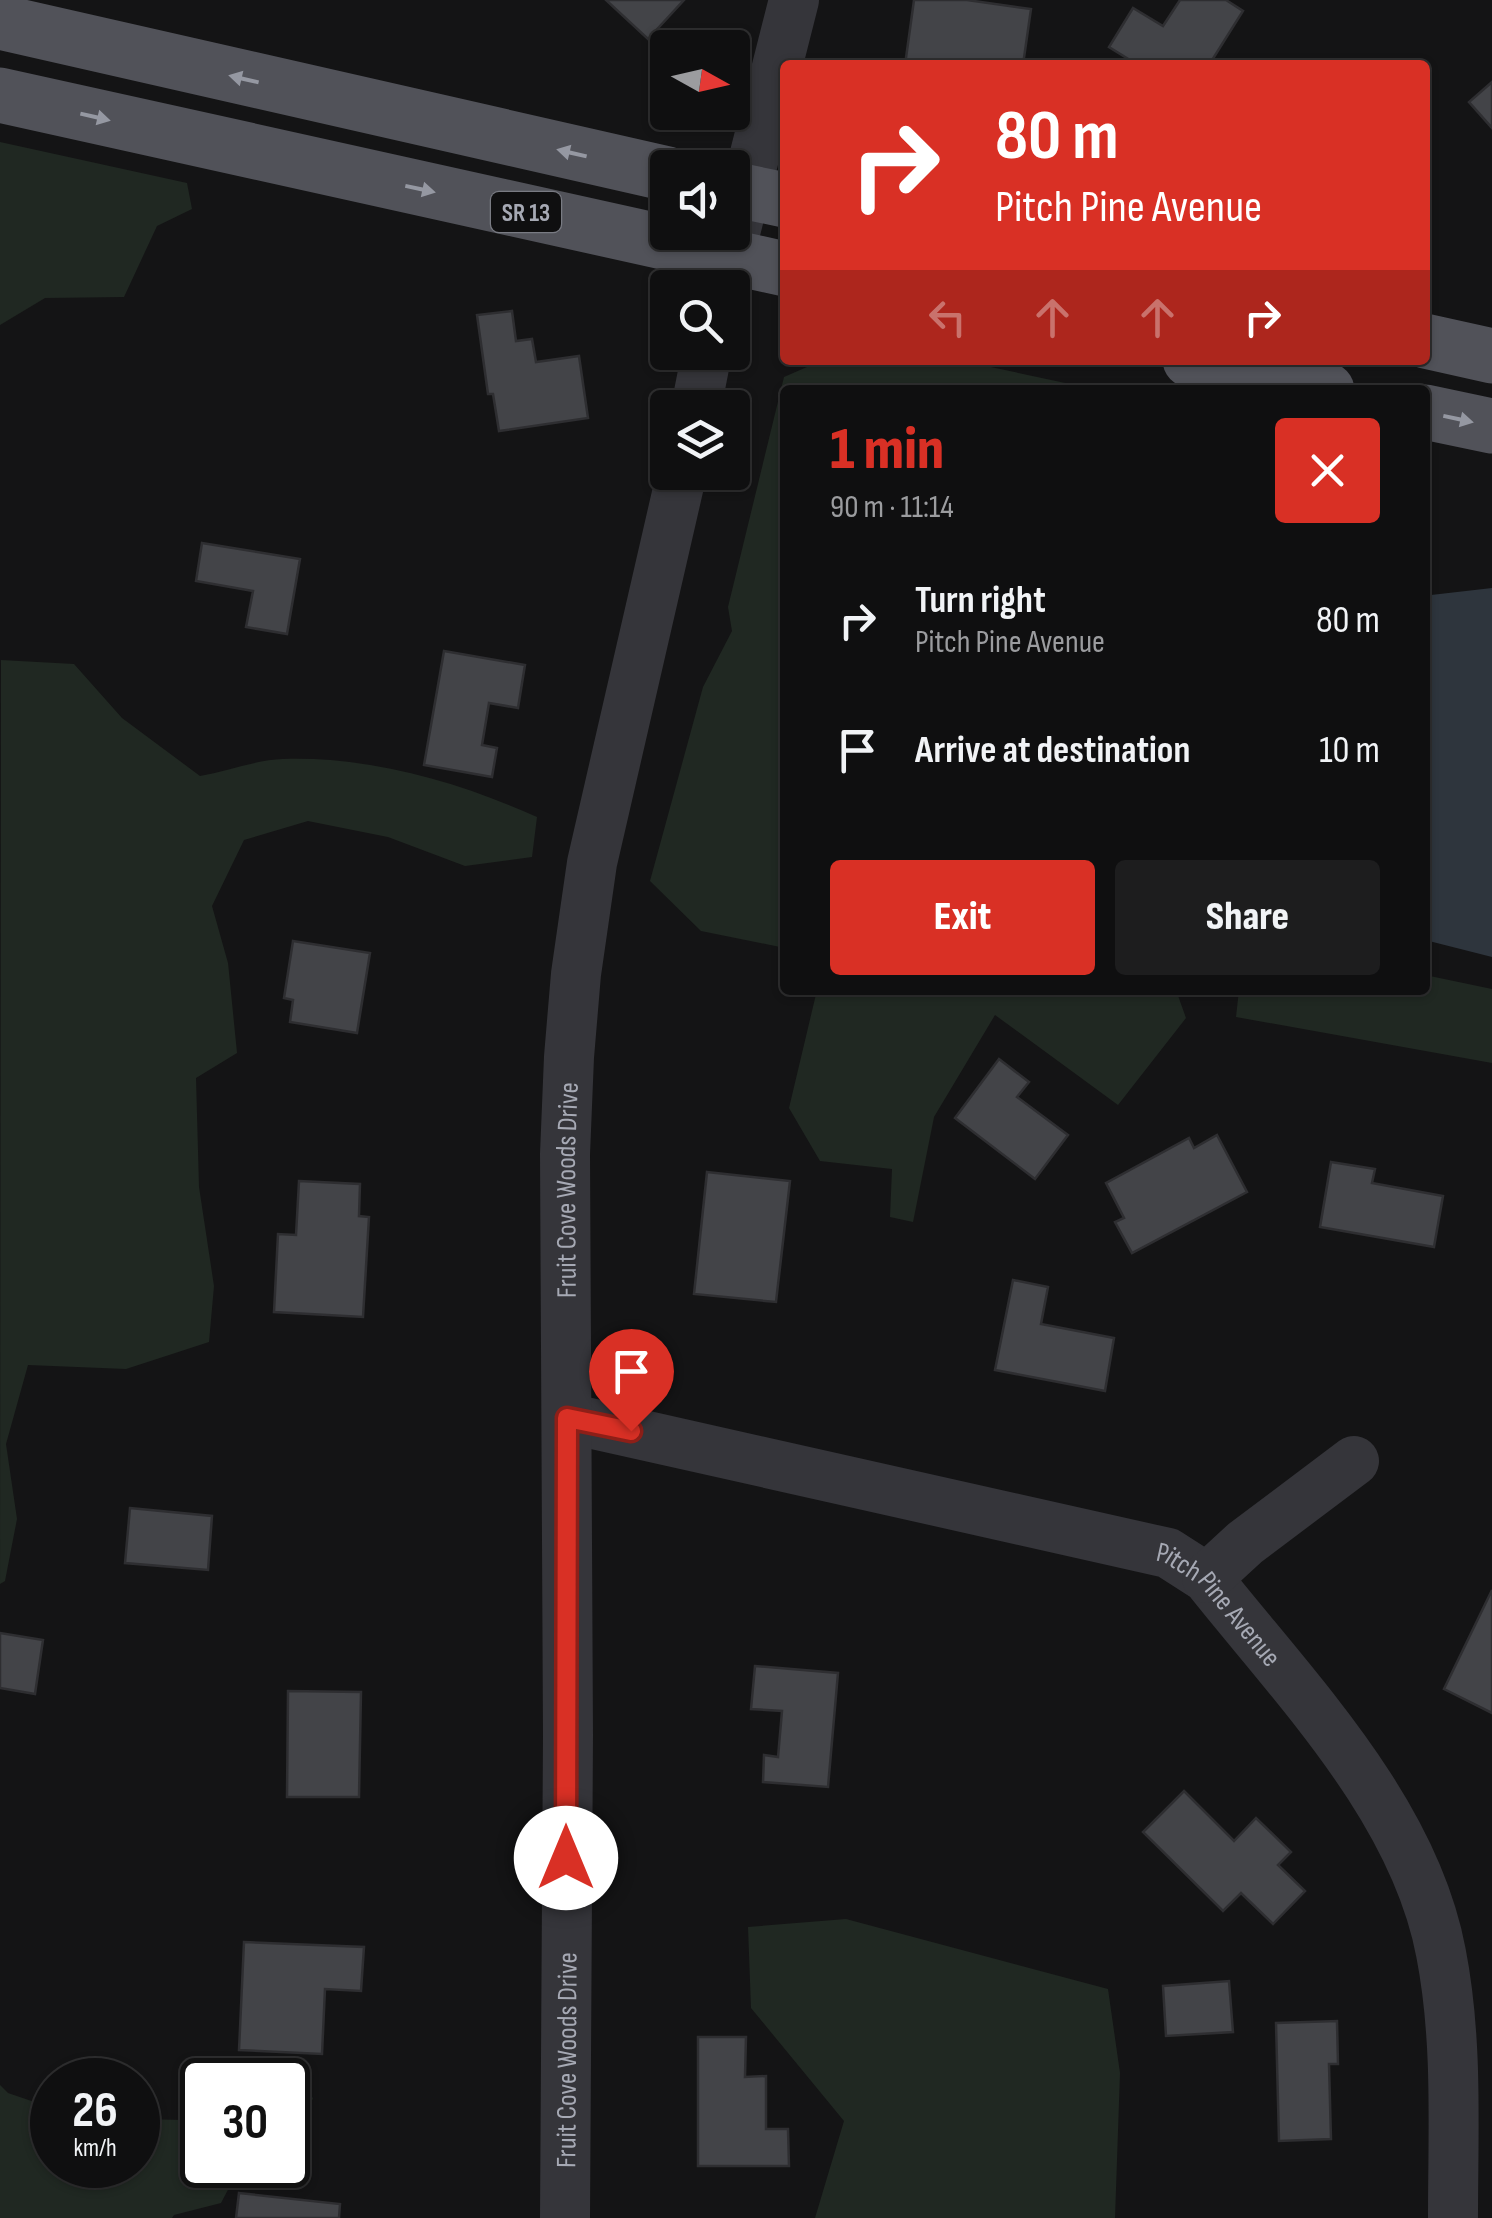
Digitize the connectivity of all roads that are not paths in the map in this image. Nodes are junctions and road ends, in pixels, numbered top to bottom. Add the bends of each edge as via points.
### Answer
1 (794, 0) edge
2 (0, 22) edge
3 (782, 60) edge
4 (780, 68) edge
5 (0, 95) edge
6 (650, 170) edge
7 (754, 193) edge
8 (780, 269) edge
9 (716, 270) edge
10 (725, 270) edge
11 (750, 271) edge
12 (1430, 342) edge
13 (1492, 356) edge
14 (1213, 365) edge
15 (1303, 385) edge
16 (1430, 413) edge
17 (1492, 426) edge
18 (678, 490) edge
19 (567, 1418) junction
20 (1354, 1461) dead end
21 (1207, 1578) junction
22 (1473, 2053) edge
23 (565, 2218) edge
24 (1453, 2218) edge

1 - 3 street
6 -> 2 main road, SR 13
4 - 7 street
5 -> 9 main road, SR 13
7 - 10 street
8 - 11 main road, SR 13
12 - 13 main road
14 - 15 main road
16 -> 17 main road
18 - 19 street, Fruit Cove Woods Drive via 592,863 576,974 565,1154
19 - 21 street, Pitch Pine Avenue via 1168,1553
19 - 23 street, Fruit Cove Woods Drive
20 - 21 street
21 - 22 street, Pitch Pine Avenue via 1339,1745 1402,1841
22 - 24 street, Pitch Pine Avenue

